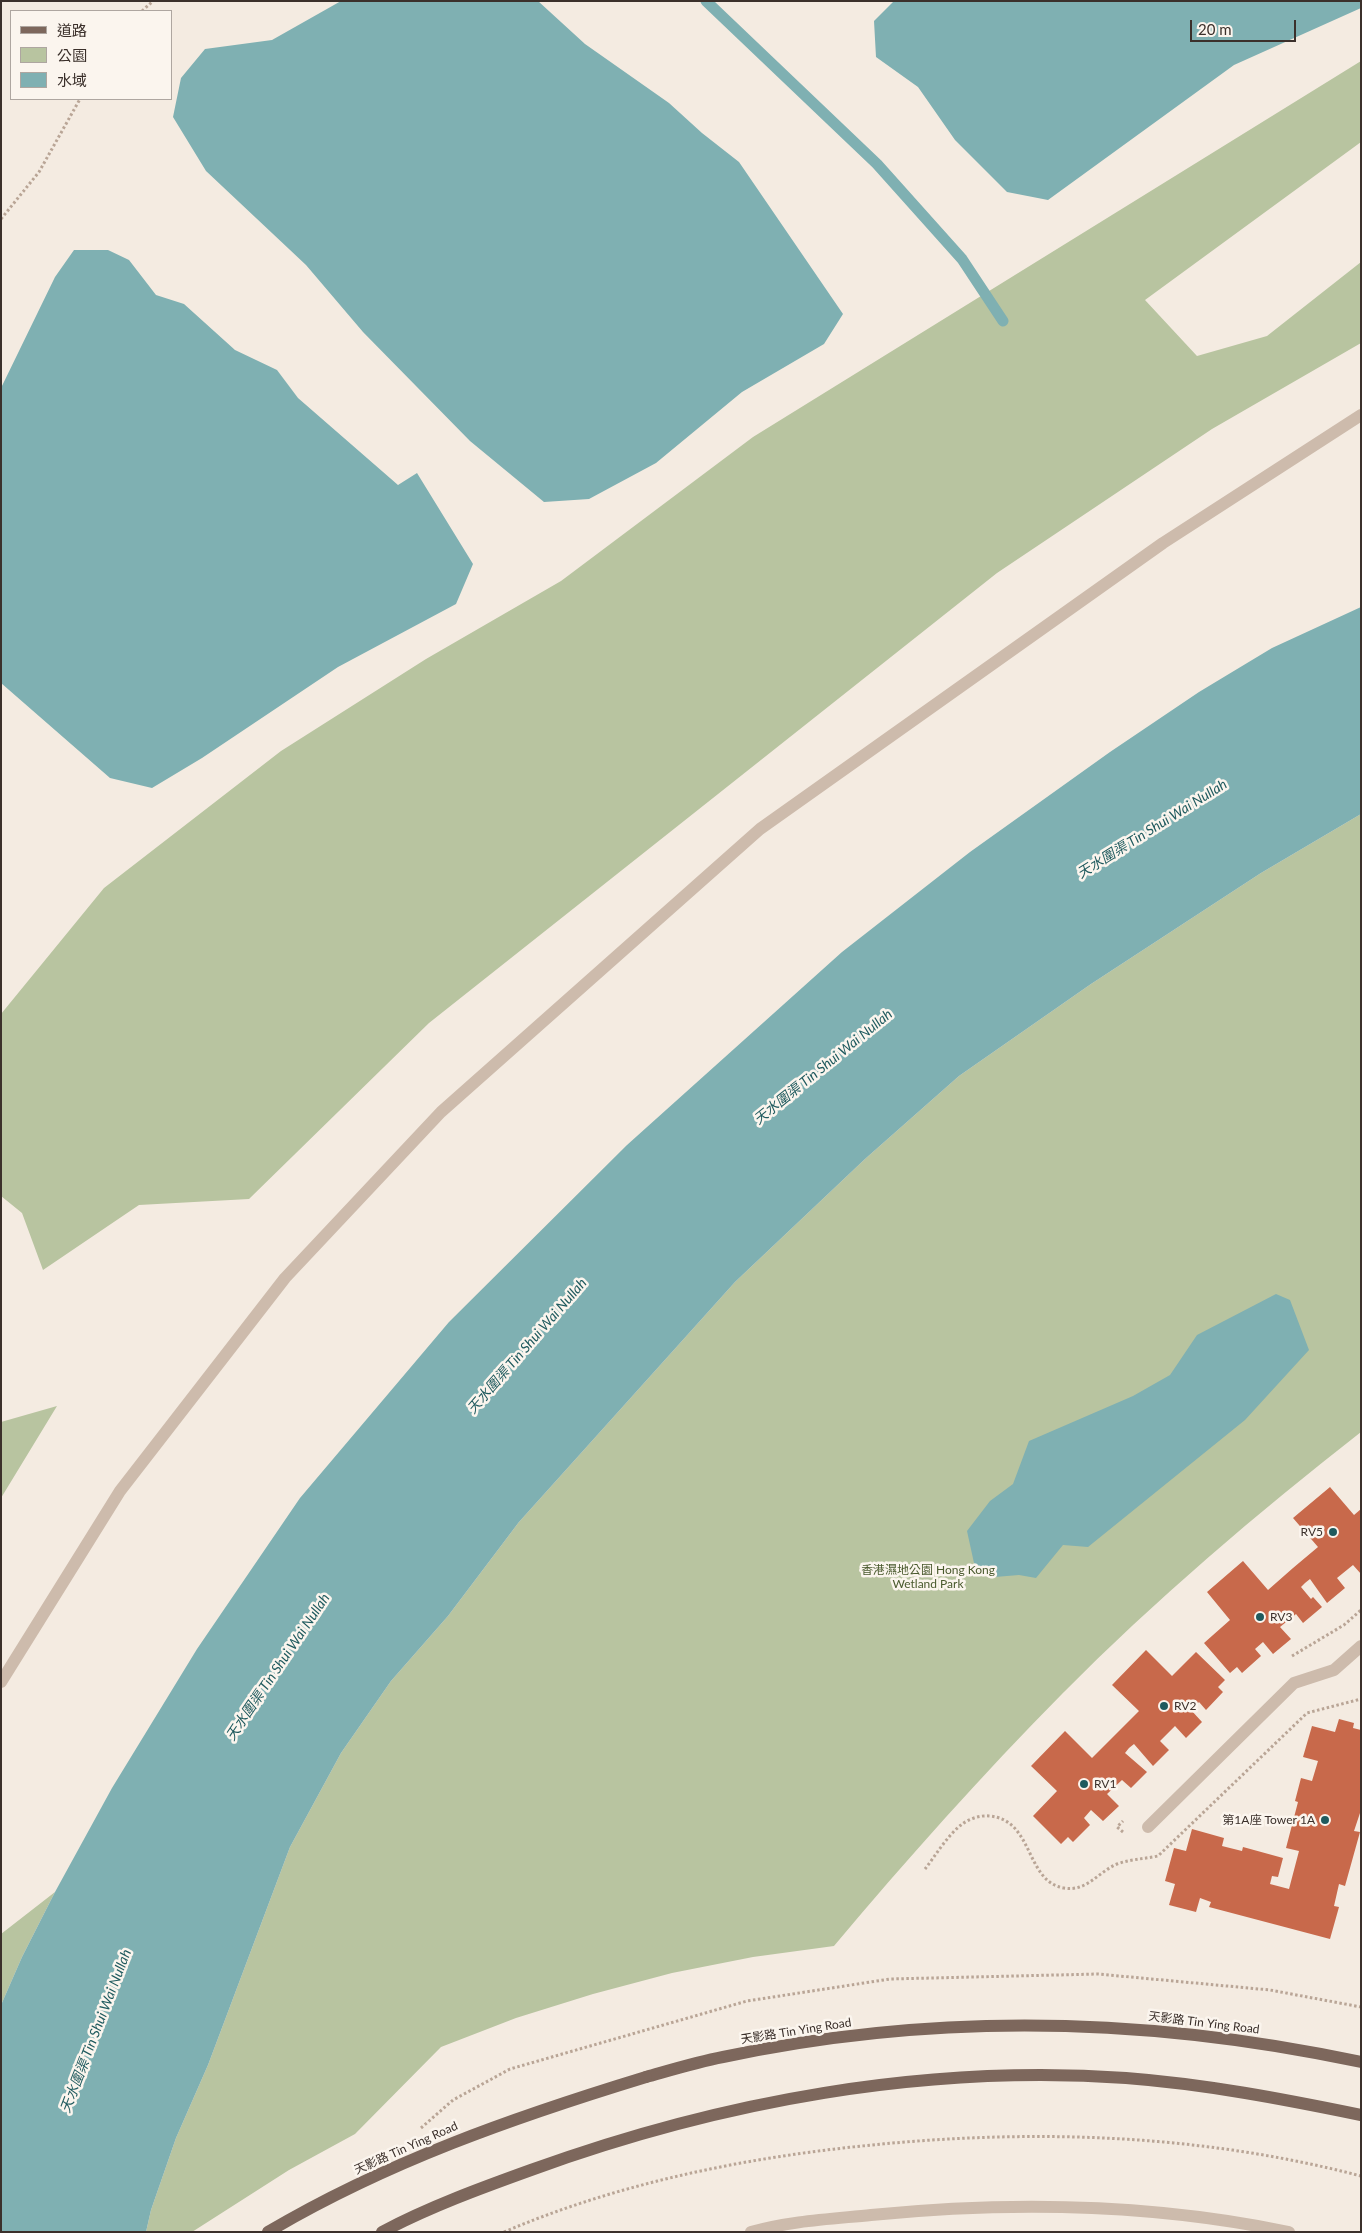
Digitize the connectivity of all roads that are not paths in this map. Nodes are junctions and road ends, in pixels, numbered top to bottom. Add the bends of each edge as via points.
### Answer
1 (1361, 415) edge
2 (1361, 1646) edge
3 (1, 1682) edge
4 (1148, 1827) dead end
5 (1361, 2062) edge
6 (1361, 2115) edge
7 (268, 2232) edge
8 (382, 2232) edge
9 (751, 2232) edge
10 (1289, 2232) edge

1 - 3 lane via 1162,543 760,829 442,1112 285,1278 120,1491
2 - 4 lane via 1334,1670 1294,1683
5 - 7 main road, 天影路 Tin Ying Road, bridge via 1229,2038 1140,2028 961,2026 872,2032 798,2043 722,2057 646,2077 472,2134 371,2177
6 - 8 main road via 1204,2086 1126,2078 1051,2075 948,2078 867,2086 775,2102 659,2129 580,2152 491,2184
9 - 10 lane via 814,2221 952,2208 1027,2205 1174,2213

